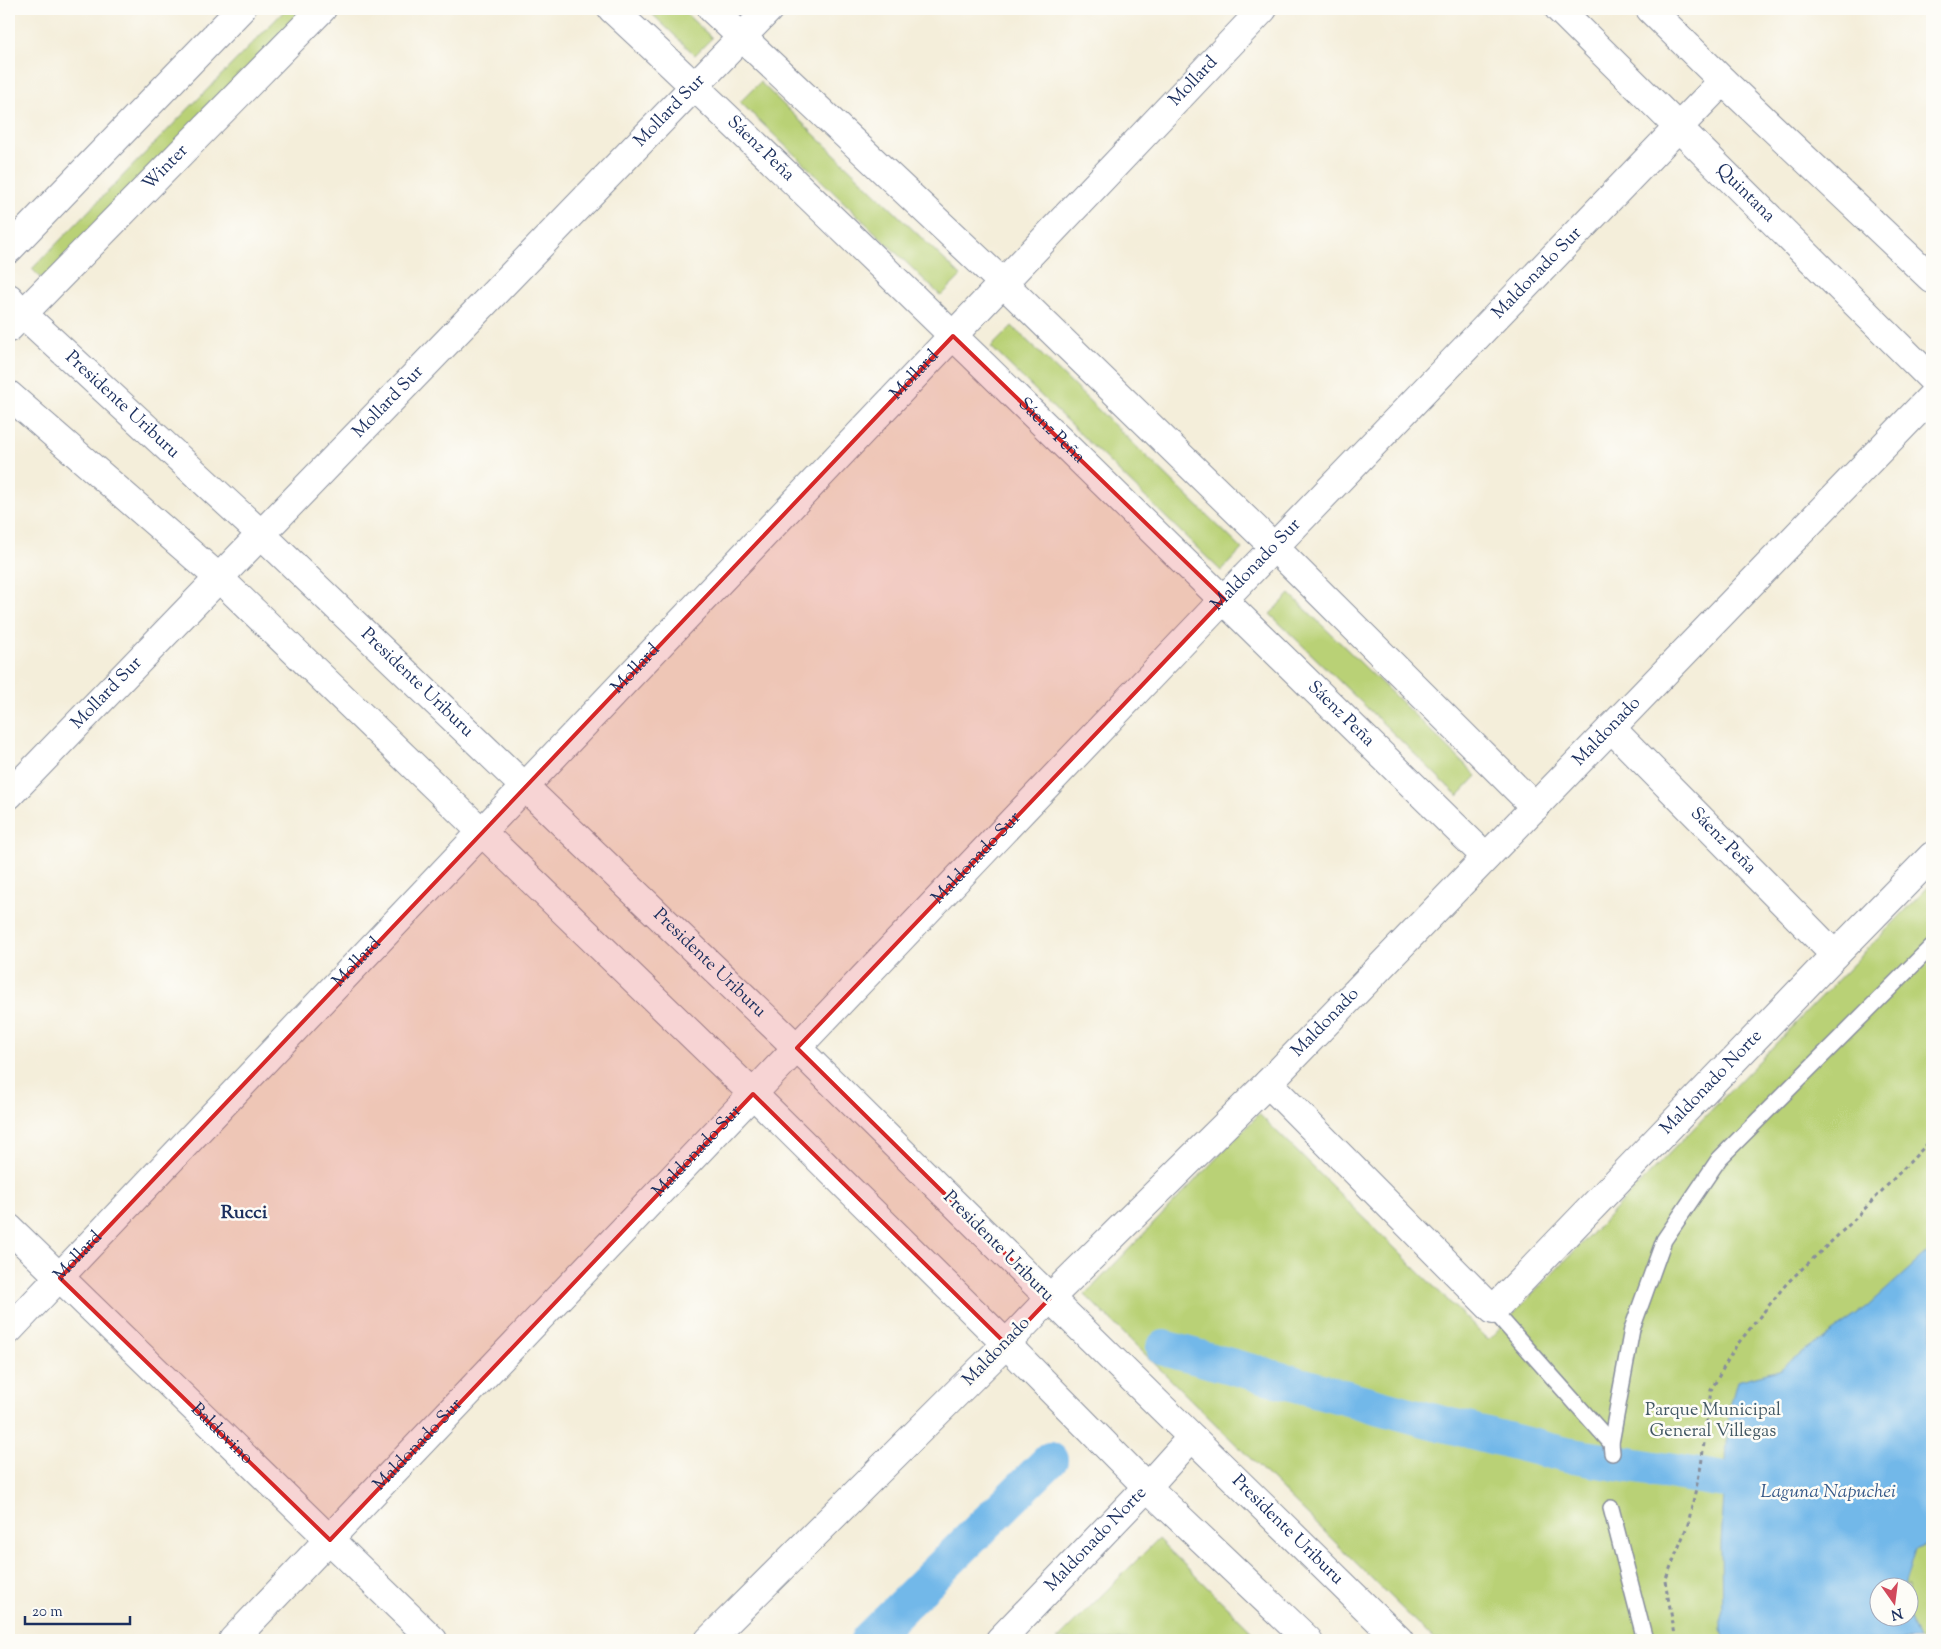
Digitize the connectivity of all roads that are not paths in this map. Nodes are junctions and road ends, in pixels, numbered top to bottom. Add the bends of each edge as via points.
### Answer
1 (241, 9) edge
2 (322, 9) edge
3 (612, 9) edge
4 (712, 9) edge
5 (769, 9) edge
6 (1263, 9) edge
7 (1559, 9) edge
8 (1650, 9) edge
9 (742, 36) junction
10 (1723, 81) junction
11 (695, 85) junction
12 (1679, 128) junction
13 (9, 249) edge
14 (1932, 279) edge
15 (1003, 284) junction
16 (13, 313) edge
17 (953, 336) junction
18 (1932, 380) edge
19 (9, 394) edge
20 (1932, 396) edge
21 (261, 534) junction
22 (1274, 547) junction
23 (219, 578) junction
24 (1224, 599) junction
25 (1611, 728) junction
26 (525, 787) junction
27 (9, 795) edge
28 (1535, 807) junction
29 (482, 833) junction
30 (1932, 856) edge
31 (1486, 858) junction
32 (1932, 946) edge
33 (1834, 955) junction
34 (797, 1048) junction
35 (1268, 1083) junction
36 (753, 1094) junction
37 (9, 1228) edge
38 (60, 1278) junction
39 (1050, 1298) junction
40 (1493, 1310) junction
41 (9, 1330) edge
42 (1006, 1344) junction
43 (1191, 1438) junction
44 (1147, 1487) junction
45 (1611, 1508) dead end
46 (330, 1540) junction
47 (234, 1640) edge
48 (433, 1640) edge
49 (709, 1640) edge
50 (1000, 1640) edge
51 (1308, 1640) edge
52 (1399, 1640) edge
53 (1645, 1640) edge

1 - 13 street
2 - 16 street, Winter
3 - 11 street, Sáenz Peña
4 - 9 street
5 - 9 street, Mollard Sur
6 - 15 street, Mollard
7 - 12 street, Quintana
8 - 10 street
9 - 11 street, Mollard Sur
9 - 15 street
10 - 12 street, Maldonado Sur
10 - 14 street
11 - 17 street, Sáenz Peña
11 - 21 street, Mollard Sur
12 - 18 street, Quintana
12 - 22 street, Maldonado Sur
15 - 17 street, Mollard
15 - 22 street
16 - 21 street, Presidente Uriburu
17 - 24 street, Sáenz Peña
17 - 26 street, Mollard
19 - 23 street
20 - 25 street, Maldonado
21 - 23 street, Mollard Sur
21 - 26 street, Presidente Uriburu
22 - 24 street, Maldonado Sur
22 - 28 street
23 - 27 street, Mollard Sur
23 - 29 street
24 - 31 street, Sáenz Peña
24 - 34 street, Maldonado Sur
25 - 28 street, Maldonado
25 - 33 street, Sáenz Peña
26 - 29 street, Mollard
26 - 34 street, Presidente Uriburu
28 - 31 street, Maldonado
29 - 36 street
29 - 38 street, Mollard
30 - 33 street, Maldonado Norte
31 - 35 street, Maldonado
32 - 40 lane via 1720,1159 1664,1240 1632,1329 1612,1448
33 - 40 street, Maldonado Norte
34 - 36 street, Maldonado Sur
34 - 39 street, Presidente Uriburu
35 - 39 street, Maldonado
35 - 40 street
36 - 42 street
36 - 46 street, Maldonado Sur
37 - 38 street, Baldovino
38 - 41 street, Mollard
38 - 46 street, Baldovino
39 - 42 street, Maldonado
39 - 43 street, Presidente Uriburu
42 - 44 street
42 - 49 street, Maldonado
43 - 44 street, Maldonado Norte
43 - 52 street, Presidente Uriburu
44 - 50 street, Maldonado Norte
44 - 51 street
45 - 53 lane
46 - 47 street, Maldonado Sur
46 - 48 street, Baldovino

